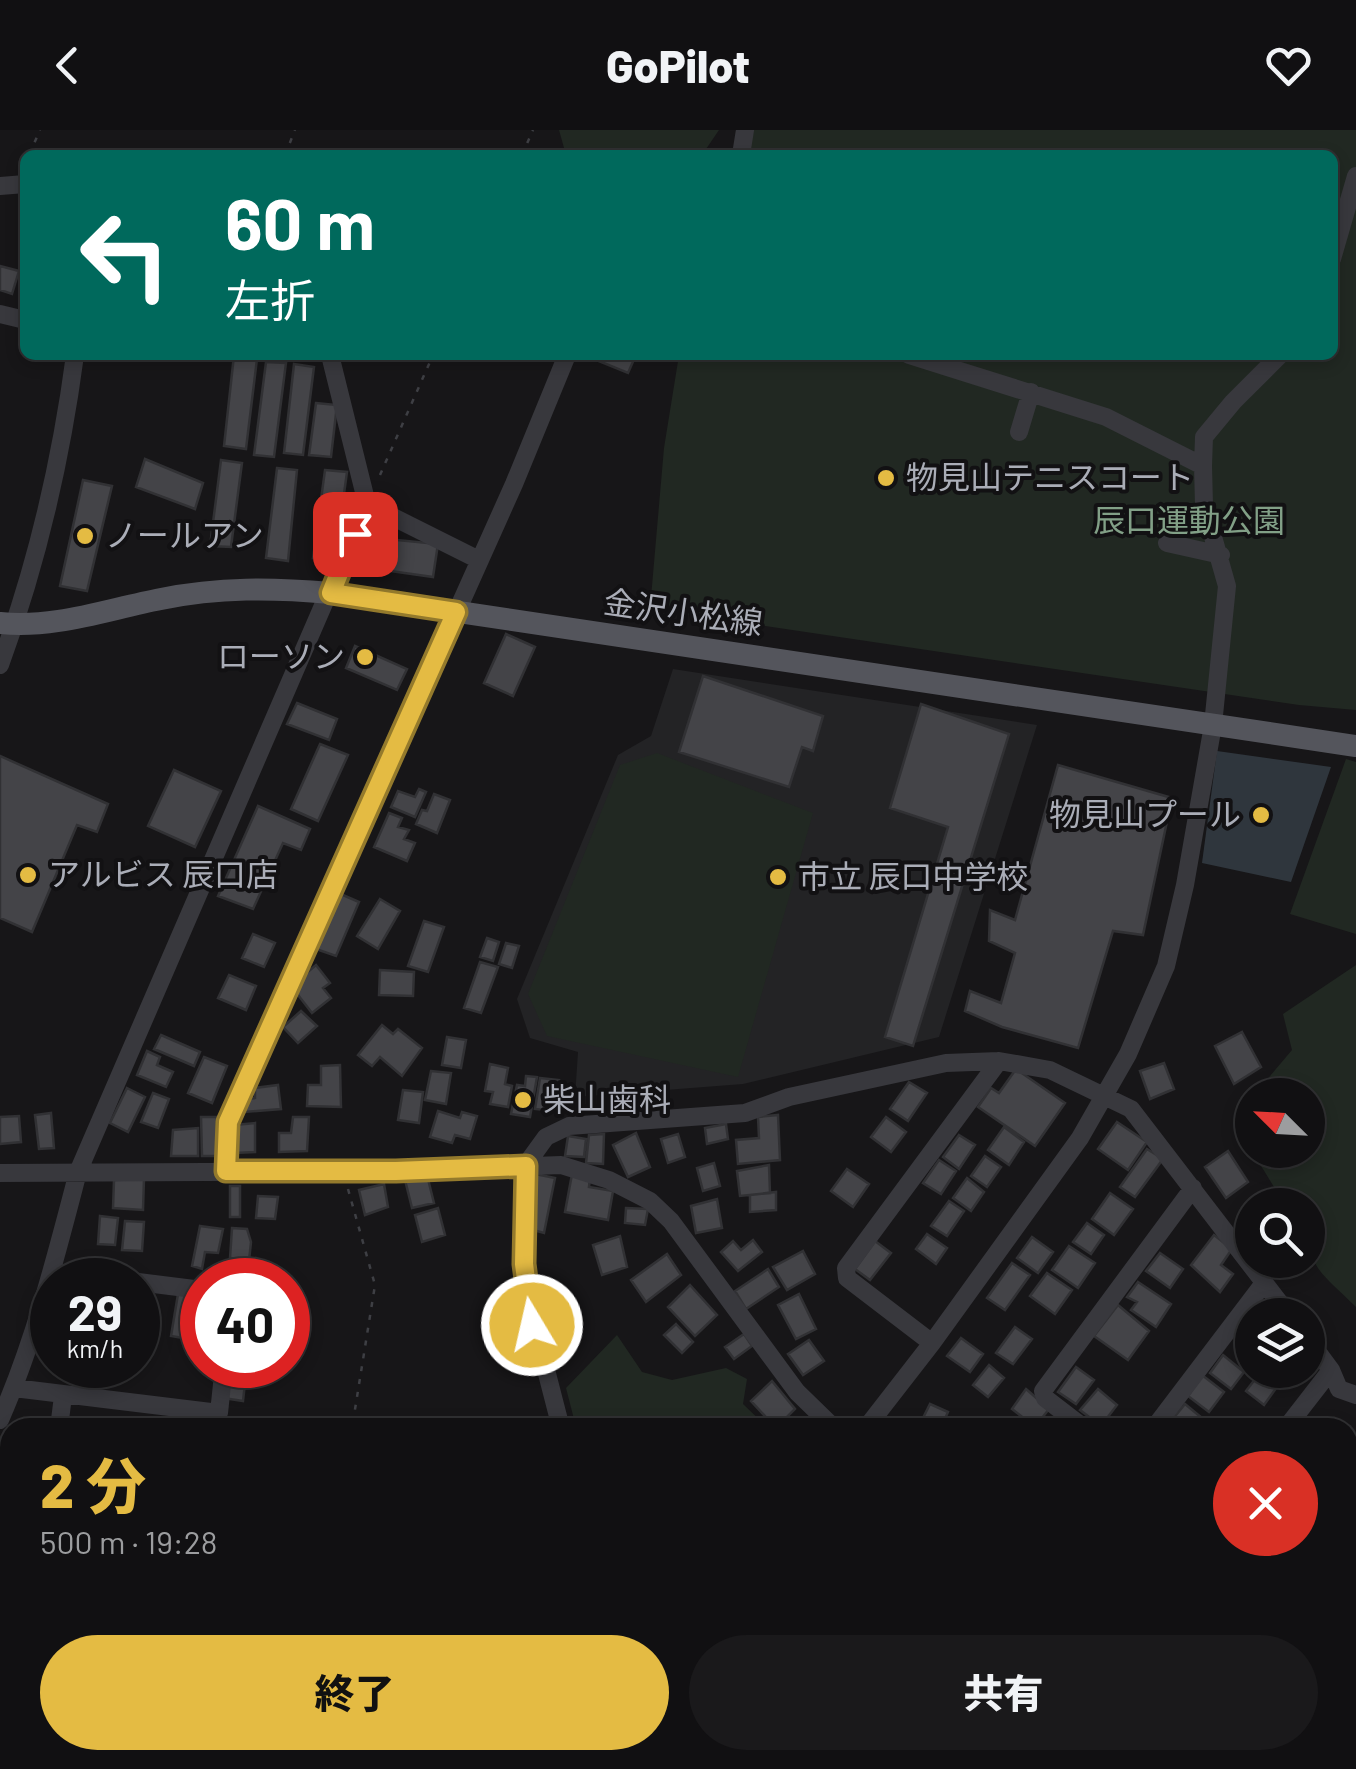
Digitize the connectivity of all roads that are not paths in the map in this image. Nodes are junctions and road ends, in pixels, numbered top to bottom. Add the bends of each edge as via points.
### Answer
1 (1356, 176) edge
2 (1338, 238) edge
3 (74, 360) edge
4 (331, 360) edge
5 (566, 360) edge
6 (925, 360) edge
7 (1275, 360) edge
8 (1031, 392) junction
9 (1019, 432) dead end
10 (1203, 466) junction
11 (367, 504) junction
12 (1167, 543) dead end
13 (1221, 555) junction
14 (478, 560) junction
15 (331, 593) junction
16 (456, 612) junction
17 (7, 624) edge
18 (0, 665) edge
19 (1213, 725) junction
20 (1356, 746) edge
21 (1000, 1061) junction
22 (1106, 1095) junction
23 (526, 1166) junction
24 (226, 1171) junction
25 (78, 1172) junction
26 (0, 1173) edge
27 (1192, 1188) junction
28 (55, 1258) edge
29 (1264, 1283) junction
30 (1276, 1298) edge
31 (30, 1339) edge
32 (932, 1343) junction
33 (1325, 1361) edge
34 (1332, 1370) junction
35 (14, 1388) junction
36 (221, 1388) edge
37 (1356, 1395) edge
38 (63, 1396) junction
39 (157, 1408) junction
40 (1, 1418) edge
41 (60, 1418) edge
42 (156, 1418) edge
43 (558, 1418) edge
44 (824, 1418) edge
45 (874, 1418) edge
46 (1071, 1418) edge
47 (1163, 1418) edge
48 (1294, 1418) edge

1 - 2 street
3 - 17 street via 44,527
4 - 11 street
5 - 14 street
6 - 8 street
7 - 10 street via 1204,437
8 - 9 street
8 - 10 street via 1106,417
10 - 13 street via 1204,505
11 - 14 street
11 - 15 street
12 - 13 street
13 - 19 street via 1227,586
14 - 16 street
15 - 16 main road, 金沢小松線
15 - 17 main road, 金沢小松線 via 217,589 80,618
15 - 25 street
16 - 19 main road, 金沢小松線
16 - 24 street via 228,1122
17 - 18 street
19 - 20 main road, 金沢小松線
19 - 22 street via 1166,966
21 - 22 street via 1050,1070
21 - 23 street via 858,1080 746,1114 569,1126 546,1136
21 - 32 street via 846,1268 847,1278
22 - 27 street via 1131,1109
22 - 32 street
23 - 24 street
23 - 43 street via 526,1292
23 - 44 street via 561,1165 650,1201
24 - 25 street
25 - 26 street
25 - 28 street
27 - 29 street
27 - 46 street via 1042,1391
29 - 30 street
29 - 47 street
31 - 35 street
32 - 45 street
33 - 34 street
34 - 37 street via 1338,1388
34 - 48 street
35 - 38 street
35 - 40 street
36 - 39 street via 218,1413
38 - 39 street
38 - 41 street
39 - 42 street

